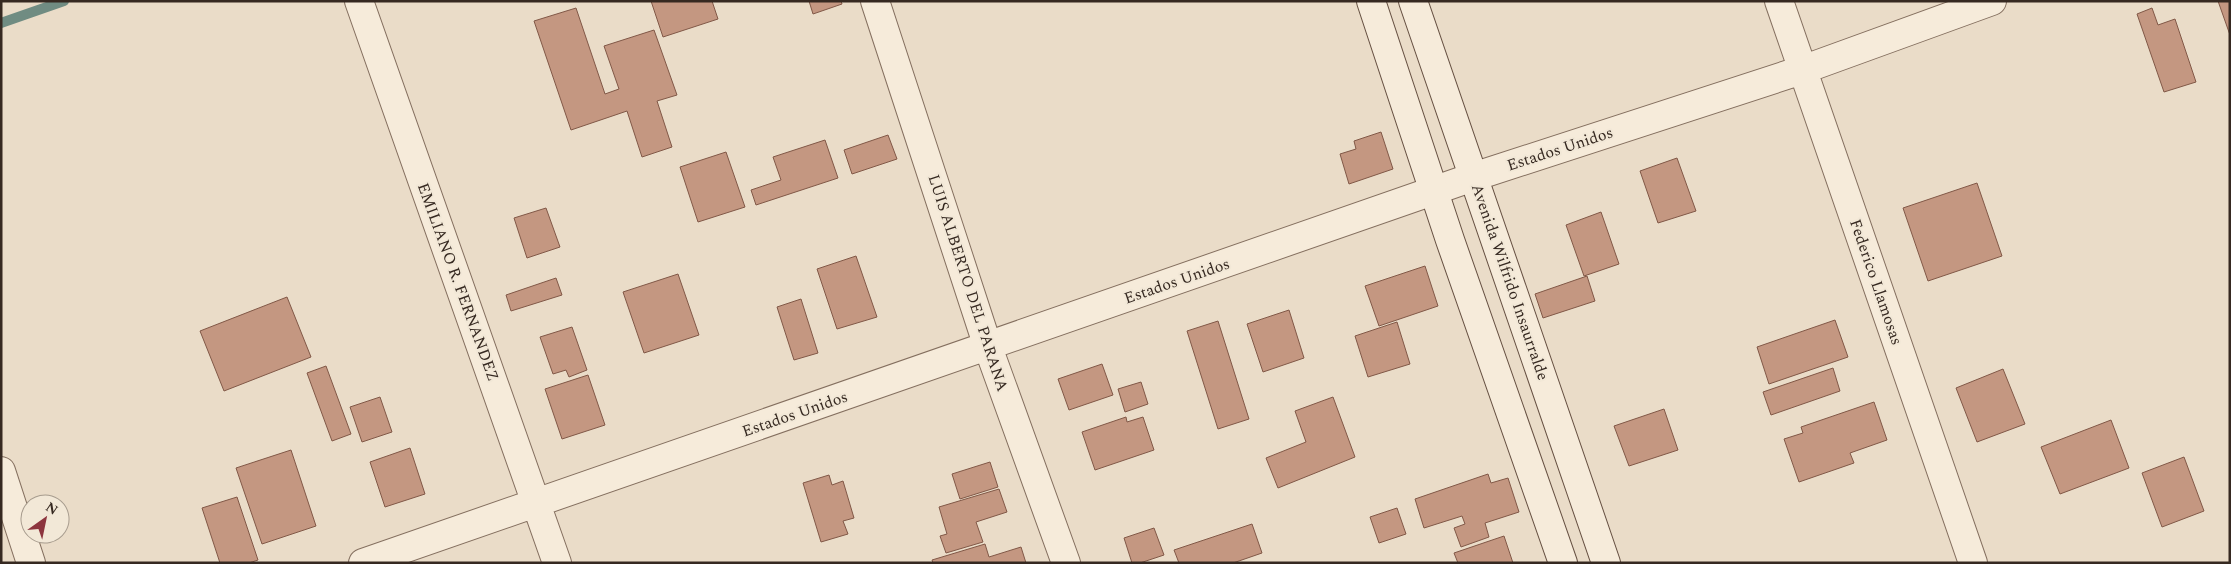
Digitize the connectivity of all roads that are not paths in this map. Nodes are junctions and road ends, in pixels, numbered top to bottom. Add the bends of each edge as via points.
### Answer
1 (359, 1) edge
2 (875, 1) edge
3 (1371, 1) edge
4 (1412, 1) edge
5 (1779, 1) edge
6 (1992, 1) edge
7 (1802, 70) junction
8 (1473, 177) junction
9 (1434, 191) junction
10 (988, 347) junction
11 (1, 471) edge
12 (537, 503) junction
13 (31, 563) edge
14 (363, 563) edge
15 (557, 563) edge
16 (1066, 563) edge
17 (1563, 563) edge
18 (1606, 563) edge
19 (1973, 563) edge

1 - 12 street, EMILIANO R. FERNANDEZ
2 - 10 street, LUIS ALBERTO DEL PARANA
3 - 9 street
4 - 8 street, Avenida Wilfrido Insaurralde
5 - 7 street, Federico Llamosas
6 - 7 street, Estados Unidos
7 - 8 street, Estados Unidos
7 - 19 street, Federico Llamosas
8 - 9 street, Estados Unidos
8 - 18 street, Avenida Wilfrido Insaurralde
9 - 10 street, Estados Unidos
9 - 17 street
10 - 12 street, Estados Unidos
10 - 16 street, LUIS ALBERTO DEL PARANA
11 - 13 street
12 - 14 street, Estados Unidos
12 - 15 street, EMILIANO R. FERNANDEZ

